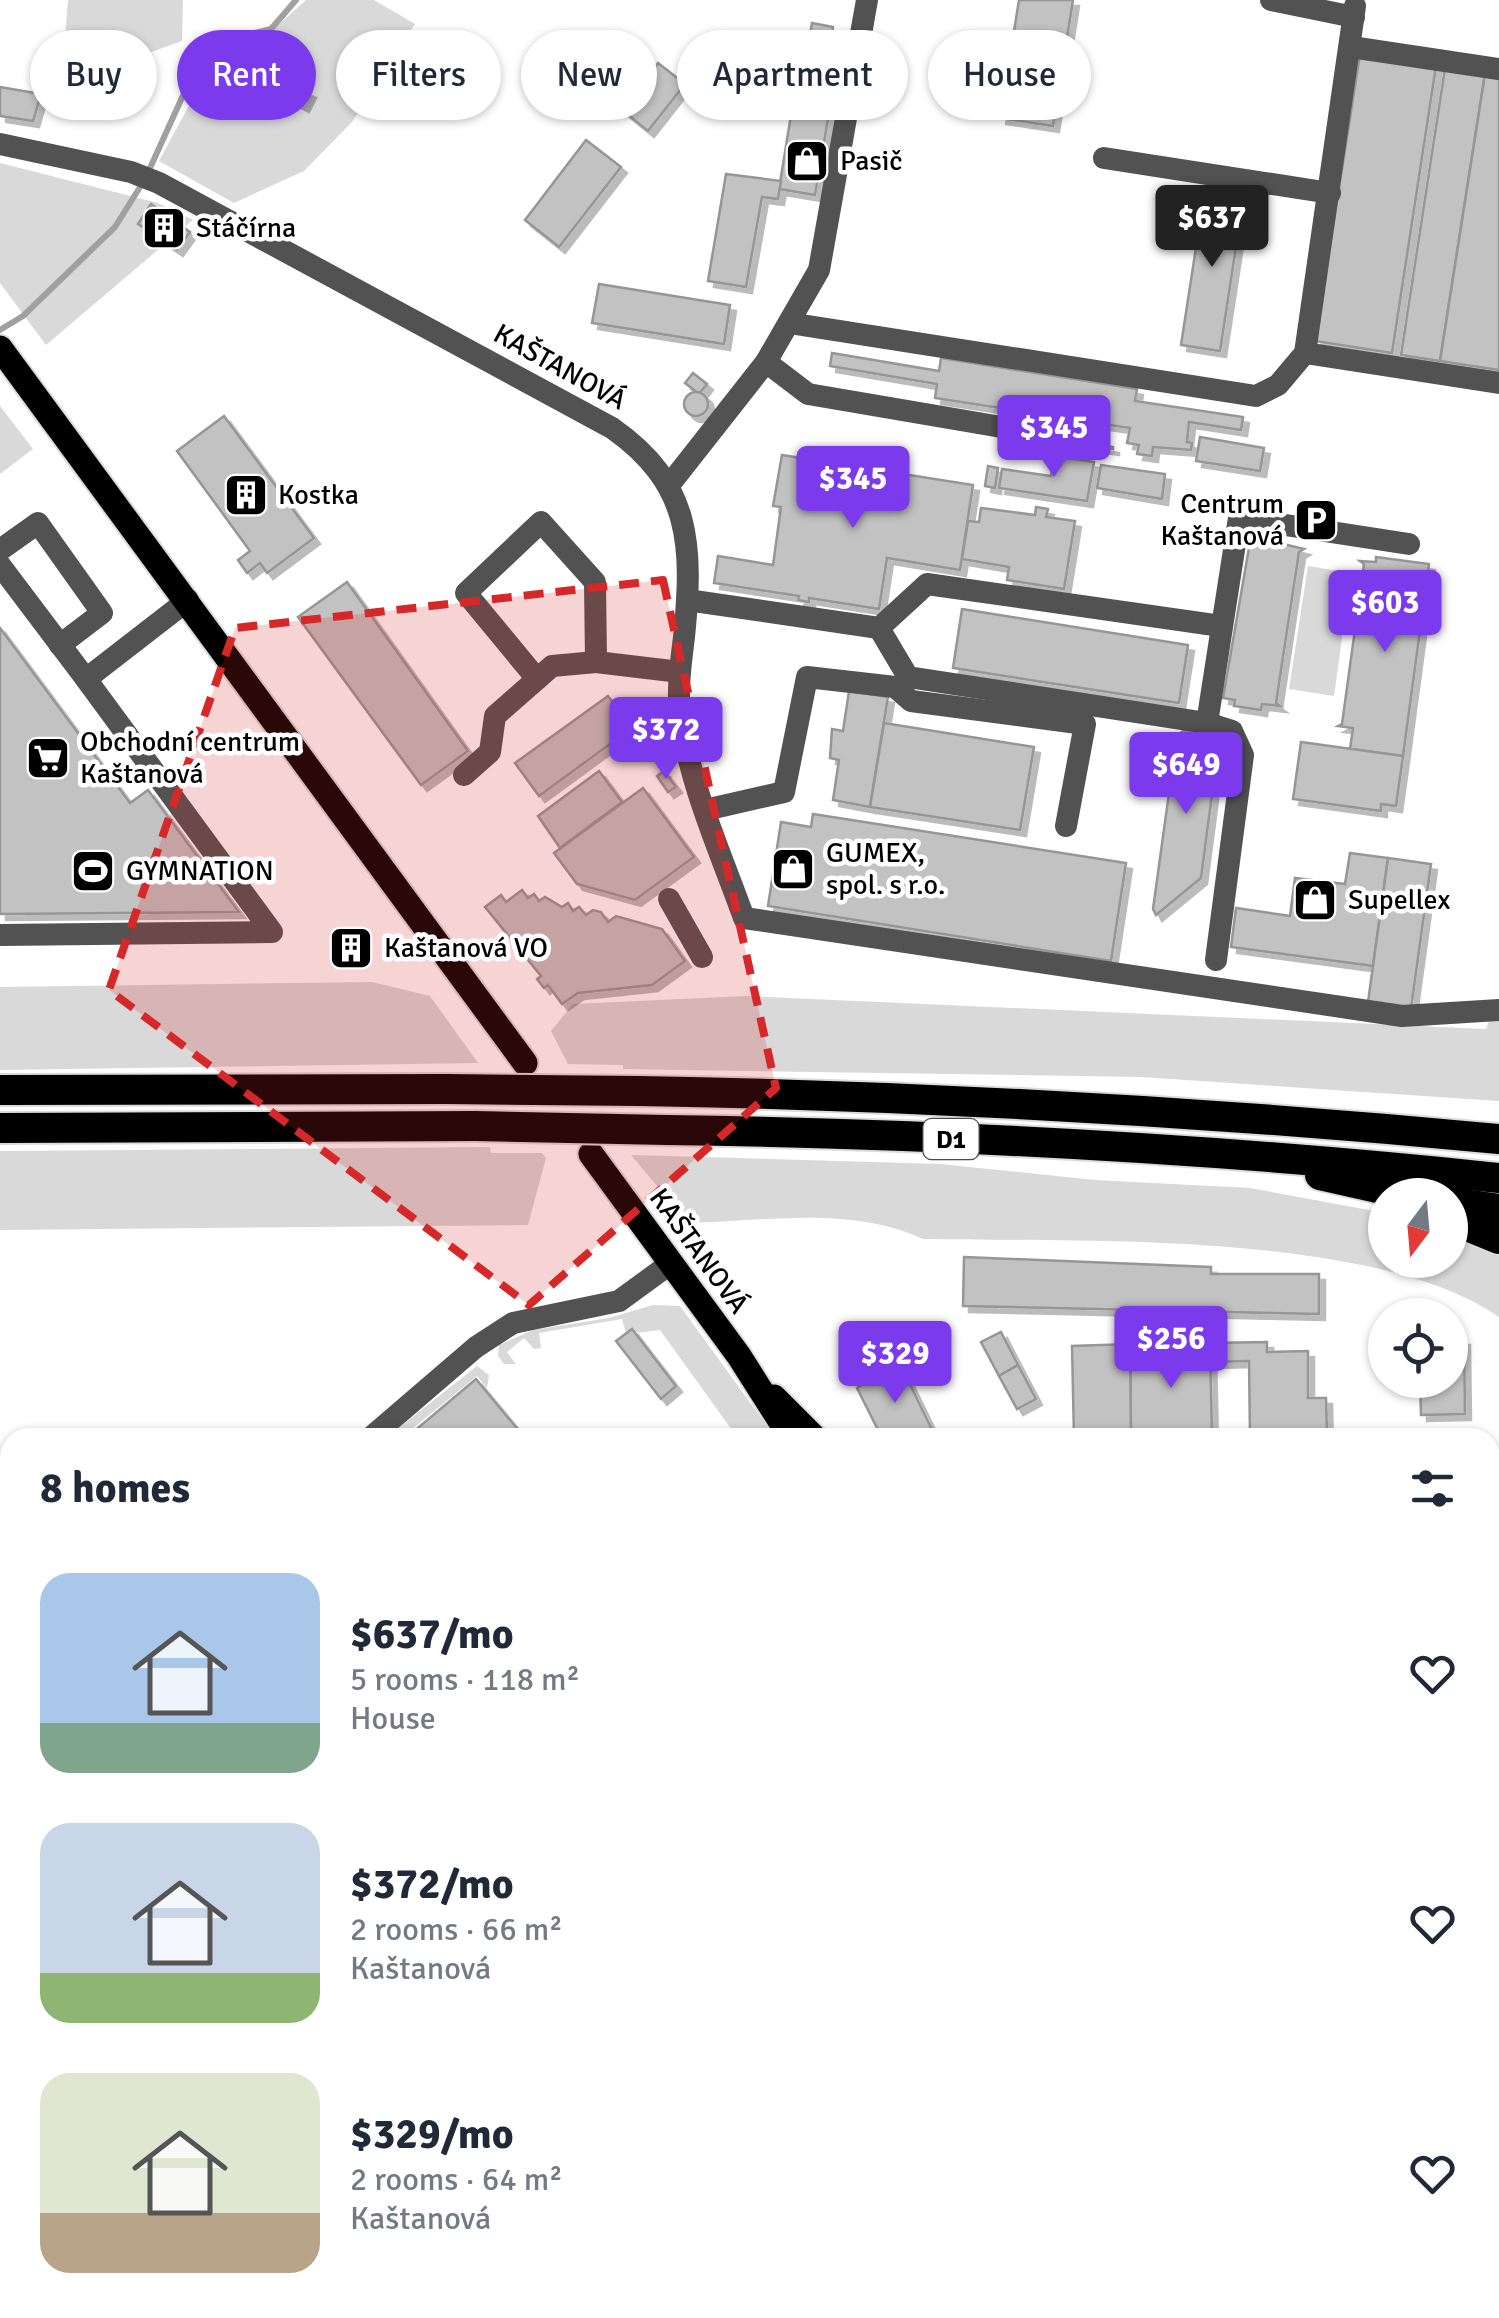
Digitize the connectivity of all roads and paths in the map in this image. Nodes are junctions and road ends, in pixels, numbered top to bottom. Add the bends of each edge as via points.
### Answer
1 (868, 0) edge
2 (1271, 0) edge
3 (1351, 47) junction
4 (1499, 69) edge
5 (0, 144) edge
6 (1104, 158) dead end
7 (1330, 193) junction
8 (790, 323) junction
9 (0, 348) edge
10 (1305, 353) junction
11 (766, 362) junction
12 (1499, 382) edge
13 (1019, 430) dead end
14 (670, 484) junction
15 (1409, 544) dead end
16 (0, 550) edge
17 (0, 565) edge
18 (188, 600) junction
19 (688, 600) junction
20 (1221, 626) junction
21 (879, 628) junction
22 (60, 644) junction
23 (596, 662) junction
24 (680, 672) junction
25 (537, 678) junction
26 (86, 679) junction
27 (1207, 723) junction
28 (464, 776) dead end
29 (706, 810) junction
30 (1066, 826) dead end
31 (669, 899) dead end
32 (0, 935) edge
33 (702, 957) dead end
34 (1216, 960) dead end
35 (1499, 1010) edge
36 (524, 1064) dead end
37 (0, 1090) edge
38 (0, 1128) edge
39 (1499, 1140) edge
40 (591, 1154) dead end
41 (1234, 1154) junction
42 (1499, 1178) edge
43 (1368, 1188) edge
44 (1468, 1205) edge
45 (1499, 1210) edge
46 (1468, 1226) edge
47 (1499, 1239) edge
48 (671, 1264) junction
49 (758, 1384) junction
50 (382, 1428) edge
51 (784, 1428) edge
52 (804, 1428) edge

1 - 8 street via 822,259
2 - 3 street via 1354,11
3 - 4 street
3 - 7 street
5 - 14 street, KAŠTANOVÁ via 159,183 612,428 644,451
6 - 7 street
7 - 10 street
8 - 10 street via 1256,396 1278,386
8 - 11 street
9 - 18 main road
10 - 12 street
11 - 13 street via 808,394
11 - 14 street
14 - 19 street, KAŠTANOVÁ via 685,525
15 - 20 street via 1239,518
16 - 22 street via 38,523 102,613
17 - 22 street
18 - 26 street
18 - 36 main road
19 - 21 street
19 - 24 street, KAŠTANOVÁ
20 - 21 street via 927,584
20 - 27 street
21 - 27 street via 908,677
22 - 26 street
23 - 24 street
23 - 25 street via 552,666
23 - 25 street via 595,582 541,522 466,593
24 - 29 street, KAŠTANOVÁ via 688,762
25 - 28 street via 496,716 490,752
26 - 32 street via 272,932
27 - 34 street via 1232,732 1244,755
29 - 30 street via 784,792 807,677 895,687 911,701 1085,724
29 - 35 street, KAŠTANOVÁ via 744,918 1402,1016
31 - 33 street
37 - 39 highway, D1, bridge via 821,1094 1153,1111
38 - 41 highway, D1, bridge via 820,1132
40 - 48 main road, KAŠTANOVÁ
41 - 42 highway, D1
41 - 43 highway
44 - 45 highway
46 - 47 highway
48 - 49 main road, KAŠTANOVÁ
48 - 50 street via 619,1301 514,1323
49 - 51 main road, KAŠTANOVÁ
49 - 52 main road, KAŠTANOVÁ

